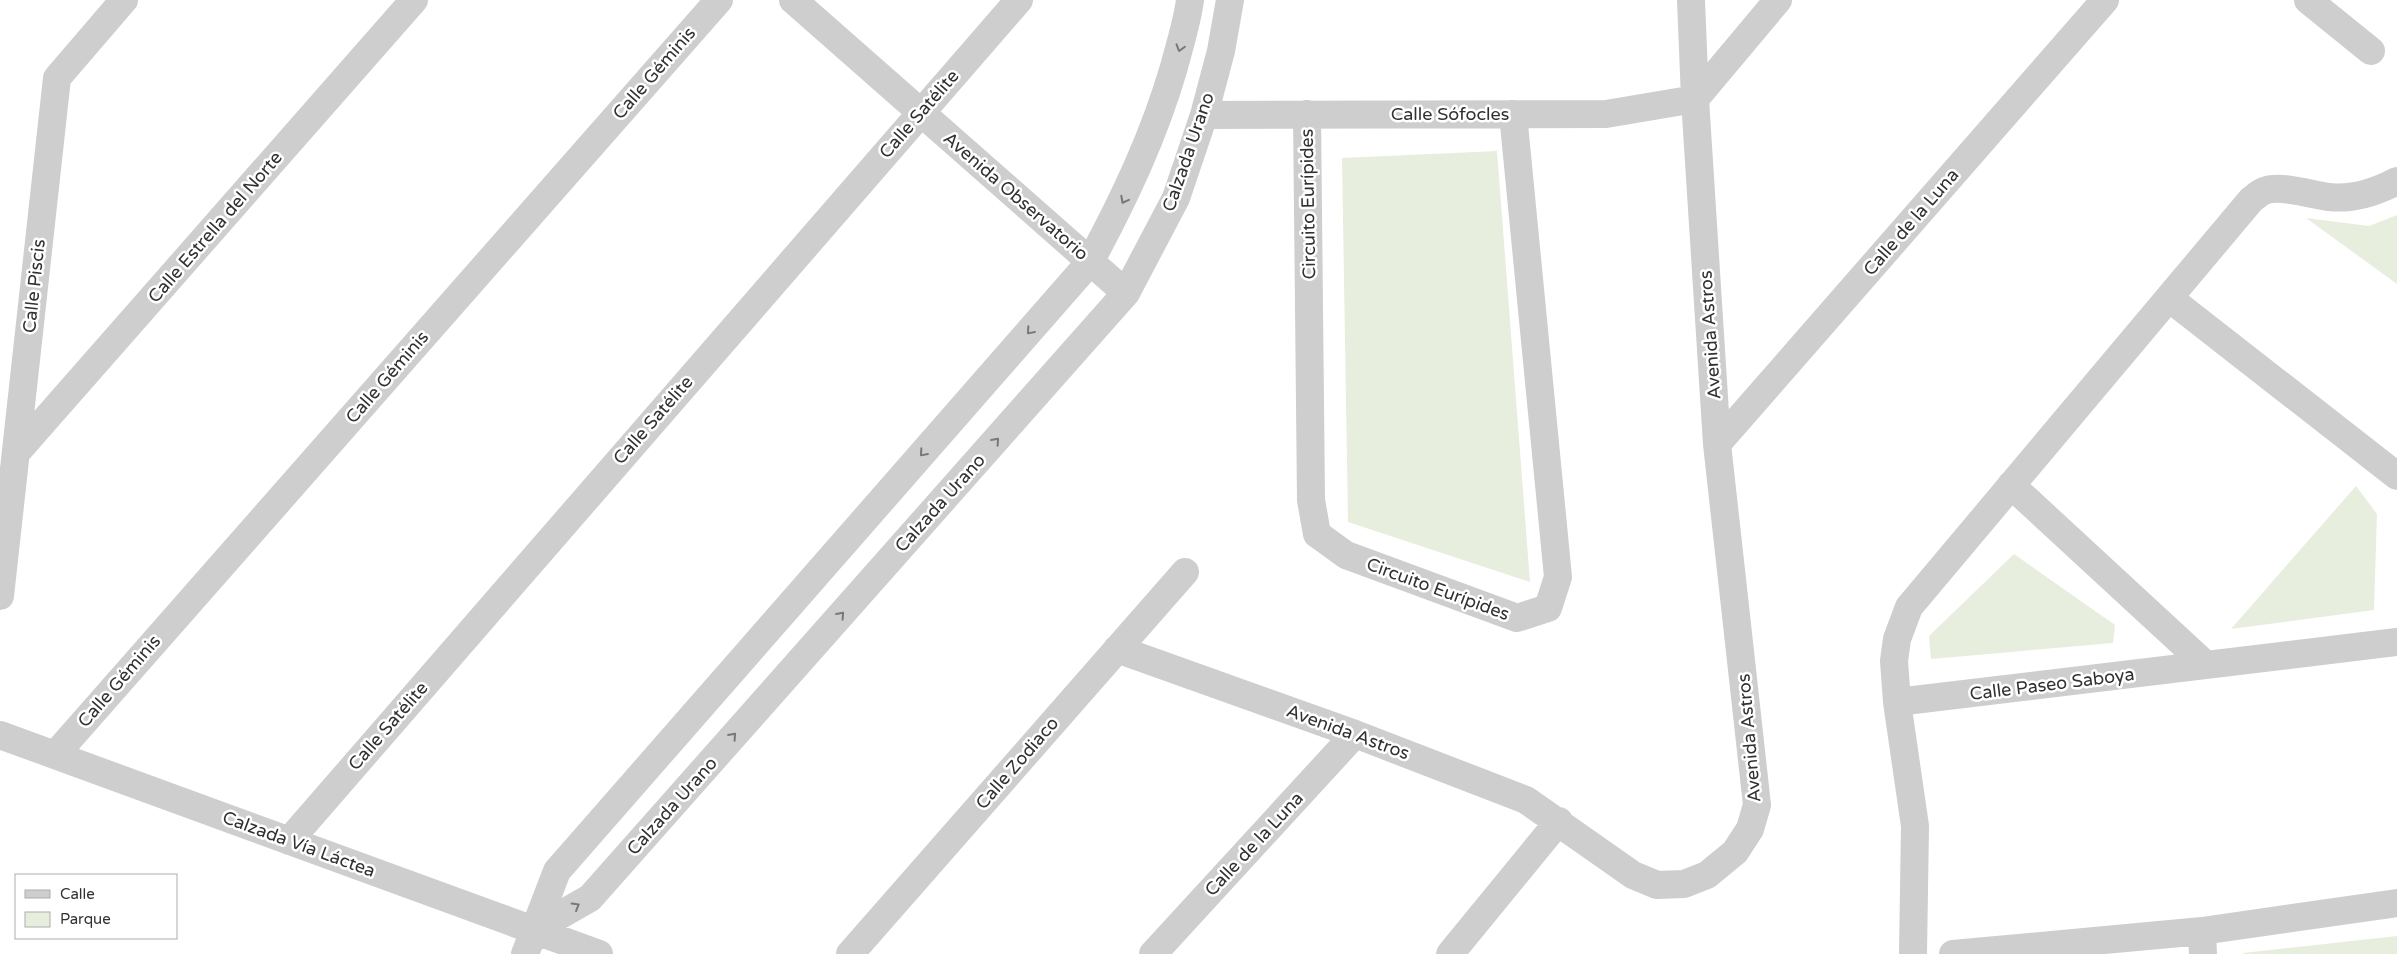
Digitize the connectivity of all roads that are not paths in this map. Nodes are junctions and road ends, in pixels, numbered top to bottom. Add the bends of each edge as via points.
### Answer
1 (124, 0) edge
2 (414, 0) edge
3 (719, 0) edge
4 (793, 0) edge
5 (1019, 0) edge
6 (1190, 0) edge
7 (1230, 0) edge
8 (1692, 0) edge
9 (1778, 0) edge
10 (2105, 0) edge
11 (2308, 0) edge
12 (2371, 51) dead end
13 (1695, 99) junction
14 (920, 112) junction
15 (1307, 114) junction
16 (1513, 114) junction
17 (1204, 115) junction
18 (2397, 181) edge
19 (1090, 262) junction
20 (1126, 293) junction
21 (2169, 298) junction
22 (1716, 444) junction
23 (16, 453) junction
24 (2397, 476) edge
25 (2011, 485) junction
26 (1185, 572) dead end
27 (0, 596) edge
28 (2397, 642) edge
29 (1117, 649) junction
30 (2206, 665) junction
31 (1898, 702) junction
32 (1355, 734) junction
33 (0, 735) edge
34 (55, 755) junction
35 (1559, 821) junction
36 (289, 840) junction
37 (2397, 903) edge
38 (529, 942) edge
39 (2202, 942) edge
40 (599, 954) edge
41 (850, 954) edge
42 (1154, 954) edge
43 (1450, 954) edge
44 (1913, 954) edge
45 (1953, 954) edge

1 - 23 street, Calle Piscis via 57,78
2 - 23 street, Calle Estrella del Norte
3 - 34 street, Calle Géminis
4 - 14 street, Avenida Observatorio
5 - 14 street, Calle Satélite
6 -> 19 street via 1188,20 1162,110 1128,192
7 - 17 street, Calzada Urano
8 - 13 street, Avenida Astros
9 - 13 street
10 - 22 street, Calle de la Luna
11 - 12 street
13 - 16 street, Calle Sófocles via 1606,114
13 - 22 street, Avenida Astros
14 - 19 street, Avenida Observatorio
14 - 36 street, Calle Satélite
15 - 16 street, Calle Sófocles
15 - 16 street, Circuito Eurípides via 1311,500 1316,534 1346,555 1516,618 1548,608 1558,578
15 - 17 street, Calle Sófocles
17 - 20 street, Calzada Urano via 1176,198
18 - 21 street via 2381,190 2350,197 2276,189 2264,191 2251,200
19 - 20 street, Avenida Observatorio
19 -> 38 street via 557,872
38 -> 20 street, Calzada Urano via 590,898
21 - 24 street
21 - 25 street
22 - 35 street, Avenida Astros via 1757,805 1750,830 1735,852 1707,875 1684,884 1657,885 1633,875
23 - 27 street, Calle Piscis
25 - 30 street
25 - 31 street via 1909,607 1897,639 1894,661
26 - 29 street, Calle Zodiaco
28 - 30 street, Calle Paseo Saboya
29 - 32 street, Avenida Astros
29 - 41 street, Calle Zodiaco
30 - 31 street, Calle Paseo Saboya
31 - 44 street via 1915,826
32 - 35 street, Avenida Astros via 1526,800
32 - 42 street, Calle de la Luna
33 - 34 street, Calzada Vía Láctea
34 - 36 street, Calzada Vía Láctea
35 - 43 street
36 - 38 street, Calzada Vía Láctea
37 - 39 street
38 - 40 street, Calzada Vía Láctea
39 - 45 street

